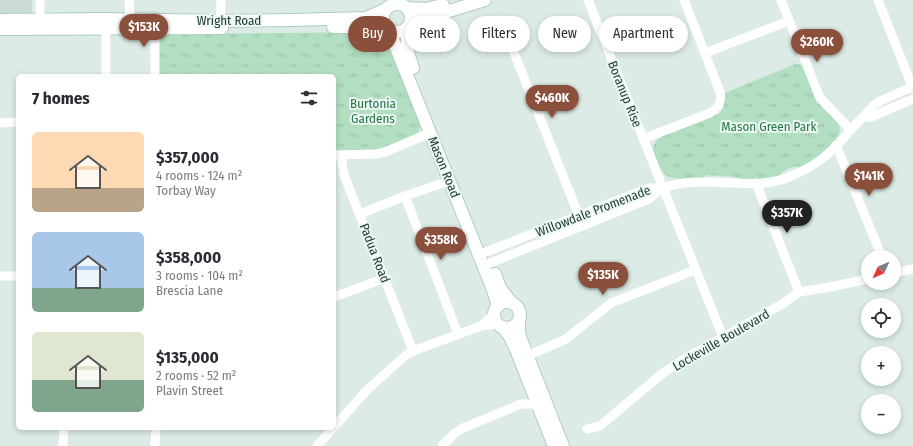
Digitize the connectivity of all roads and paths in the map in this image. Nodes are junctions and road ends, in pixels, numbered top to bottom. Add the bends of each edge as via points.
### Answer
1 (40, 0) edge
2 (129, 0) edge
3 (221, 0) edge
4 (458, 0) edge
5 (485, 0) edge
6 (588, 0) edge
7 (684, 0) edge
8 (781, 0) edge
9 (878, 0) edge
10 (404, 4) edge
11 (386, 6) edge
12 (383, 16) edge
13 (411, 16) edge
14 (436, 16) edge
15 (130, 19) junction
16 (0, 20) edge
17 (789, 21) junction
18 (40, 24) junction
19 (155, 24) junction
20 (220, 24) junction
21 (348, 27) edge
22 (106, 28) junction
23 (0, 29) edge
24 (397, 52) edge
25 (407, 52) edge
26 (514, 52) edge
27 (705, 53) junction
28 (106, 74) edge
29 (155, 74) edge
30 (913, 88) edge
31 (913, 98) edge
32 (864, 117) junction
33 (16, 122) edge
34 (0, 123) edge
35 (850, 129) junction
36 (430, 134) junction
37 (643, 139) junction
38 (836, 145) junction
39 (338, 155) edge
40 (449, 181) junction
41 (756, 183) junction
42 (662, 188) junction
43 (405, 196) junction
44 (360, 214) junction
45 (579, 216) junction
46 (583, 226) junction
47 (879, 250) edge
48 (488, 257) junction
49 (913, 269) edge
50 (695, 270) junction
51 (901, 272) edge
52 (0, 276) edge
53 (16, 276) edge
54 (385, 278) junction
55 (861, 280) edge
56 (799, 292) junction
57 (336, 296) edge
58 (511, 302) junction
59 (498, 318) junction
60 (519, 320) junction
61 (458, 334) junction
62 (722, 337) junction
63 (414, 351) junction
64 (527, 356) junction
65 (532, 389) junction
66 (522, 404) junction
67 (539, 407) junction
68 (336, 426) edge
69 (587, 429) dead end
70 (64, 430) edge
71 (156, 430) edge
72 (332, 430) edge
73 (63, 446) edge
74 (155, 446) edge
75 (317, 446) edge
76 (442, 446) edge
77 (554, 446) edge
78 (564, 446) edge

1 - 18 street
2 - 15 street
3 - 20 street
4 - 10 main road via 417,9
5 - 14 main road
6 - 37 street, Boranup Rise
7 - 27 street
8 - 17 street
9 - 30 street
10 - 11 main road
10 - 13 main road
11 - 12 main road
11 - 20 main road, Wright Road via 366,18
15 - 18 main road, Wright Road
15 - 19 main road, Wright Road
16 - 18 main road, Wright Road
17 - 27 street
17 - 35 street via 820,98
18 - 22 main road, Wright Road
18 - 23 main road, Wright Road
19 - 20 main road, Wright Road
19 - 22 main road, Wright Road
19 - 29 street
20 - 21 main road, Wright Road
22 - 28 street
24 - 36 main road, Mason Road
25 - 48 main road, Mason Road
26 - 45 street
27 - 37 street via 720,92 721,98 716,110
30 - 32 street, Willowdale Promenade via 879,102 867,111
31 - 32 street, Willowdale Promenade
32 - 35 street, Willowdale Promenade
33 - 34 street
35 - 38 street, Willowdale Promenade
36 - 39 street via 385,152
36 - 40 main road, Mason Road
37 - 42 street, Boranup Rise
38 - 41 street, Willowdale Promenade via 823,158 802,171 787,178
38 - 47 street
39 - 44 street, Padua Road
40 - 43 street
40 - 59 main road, Mason Road
41 - 42 street, Willowdale Promenade via 684,182
41 - 56 street
42 - 45 street, Willowdale Promenade via 649,188
42 - 46 street, Willowdale Promenade via 649,199
42 - 50 street, Boranup Rise
43 - 44 street
43 - 61 street
44 - 54 street, Padua Road
45 - 46 street
45 - 48 street, Willowdale Promenade
46 - 48 street, Willowdale Promenade
48 - 58 main road, Mason Road via 500,288
49 - 51 street
50 - 62 street, Boranup Rise
50 - 64 street via 611,303 566,339
52 - 53 street
54 - 57 street
54 - 63 street, Padua Road
55 - 56 street, Lockeville Boulevard
56 - 62 street, Lockeville Boulevard
58 - 59 main road via 504,302
58 - 60 main road via 519,309
59 - 60 main road via 510,327
59 - 61 street
59 - 65 main road, Mason Road via 510,337
60 - 64 main road via 520,337
61 - 63 street
62 - 69 street, Lockeville Boulevard via 671,368 600,426
63 - 68 street via 394,364 374,383
64 - 78 main road
65 - 66 street
65 - 67 main road, Mason Road
66 - 67 street
66 - 76 street via 462,428
67 - 77 main road, Mason Road
70 - 73 street
71 - 74 street
72 - 75 street

